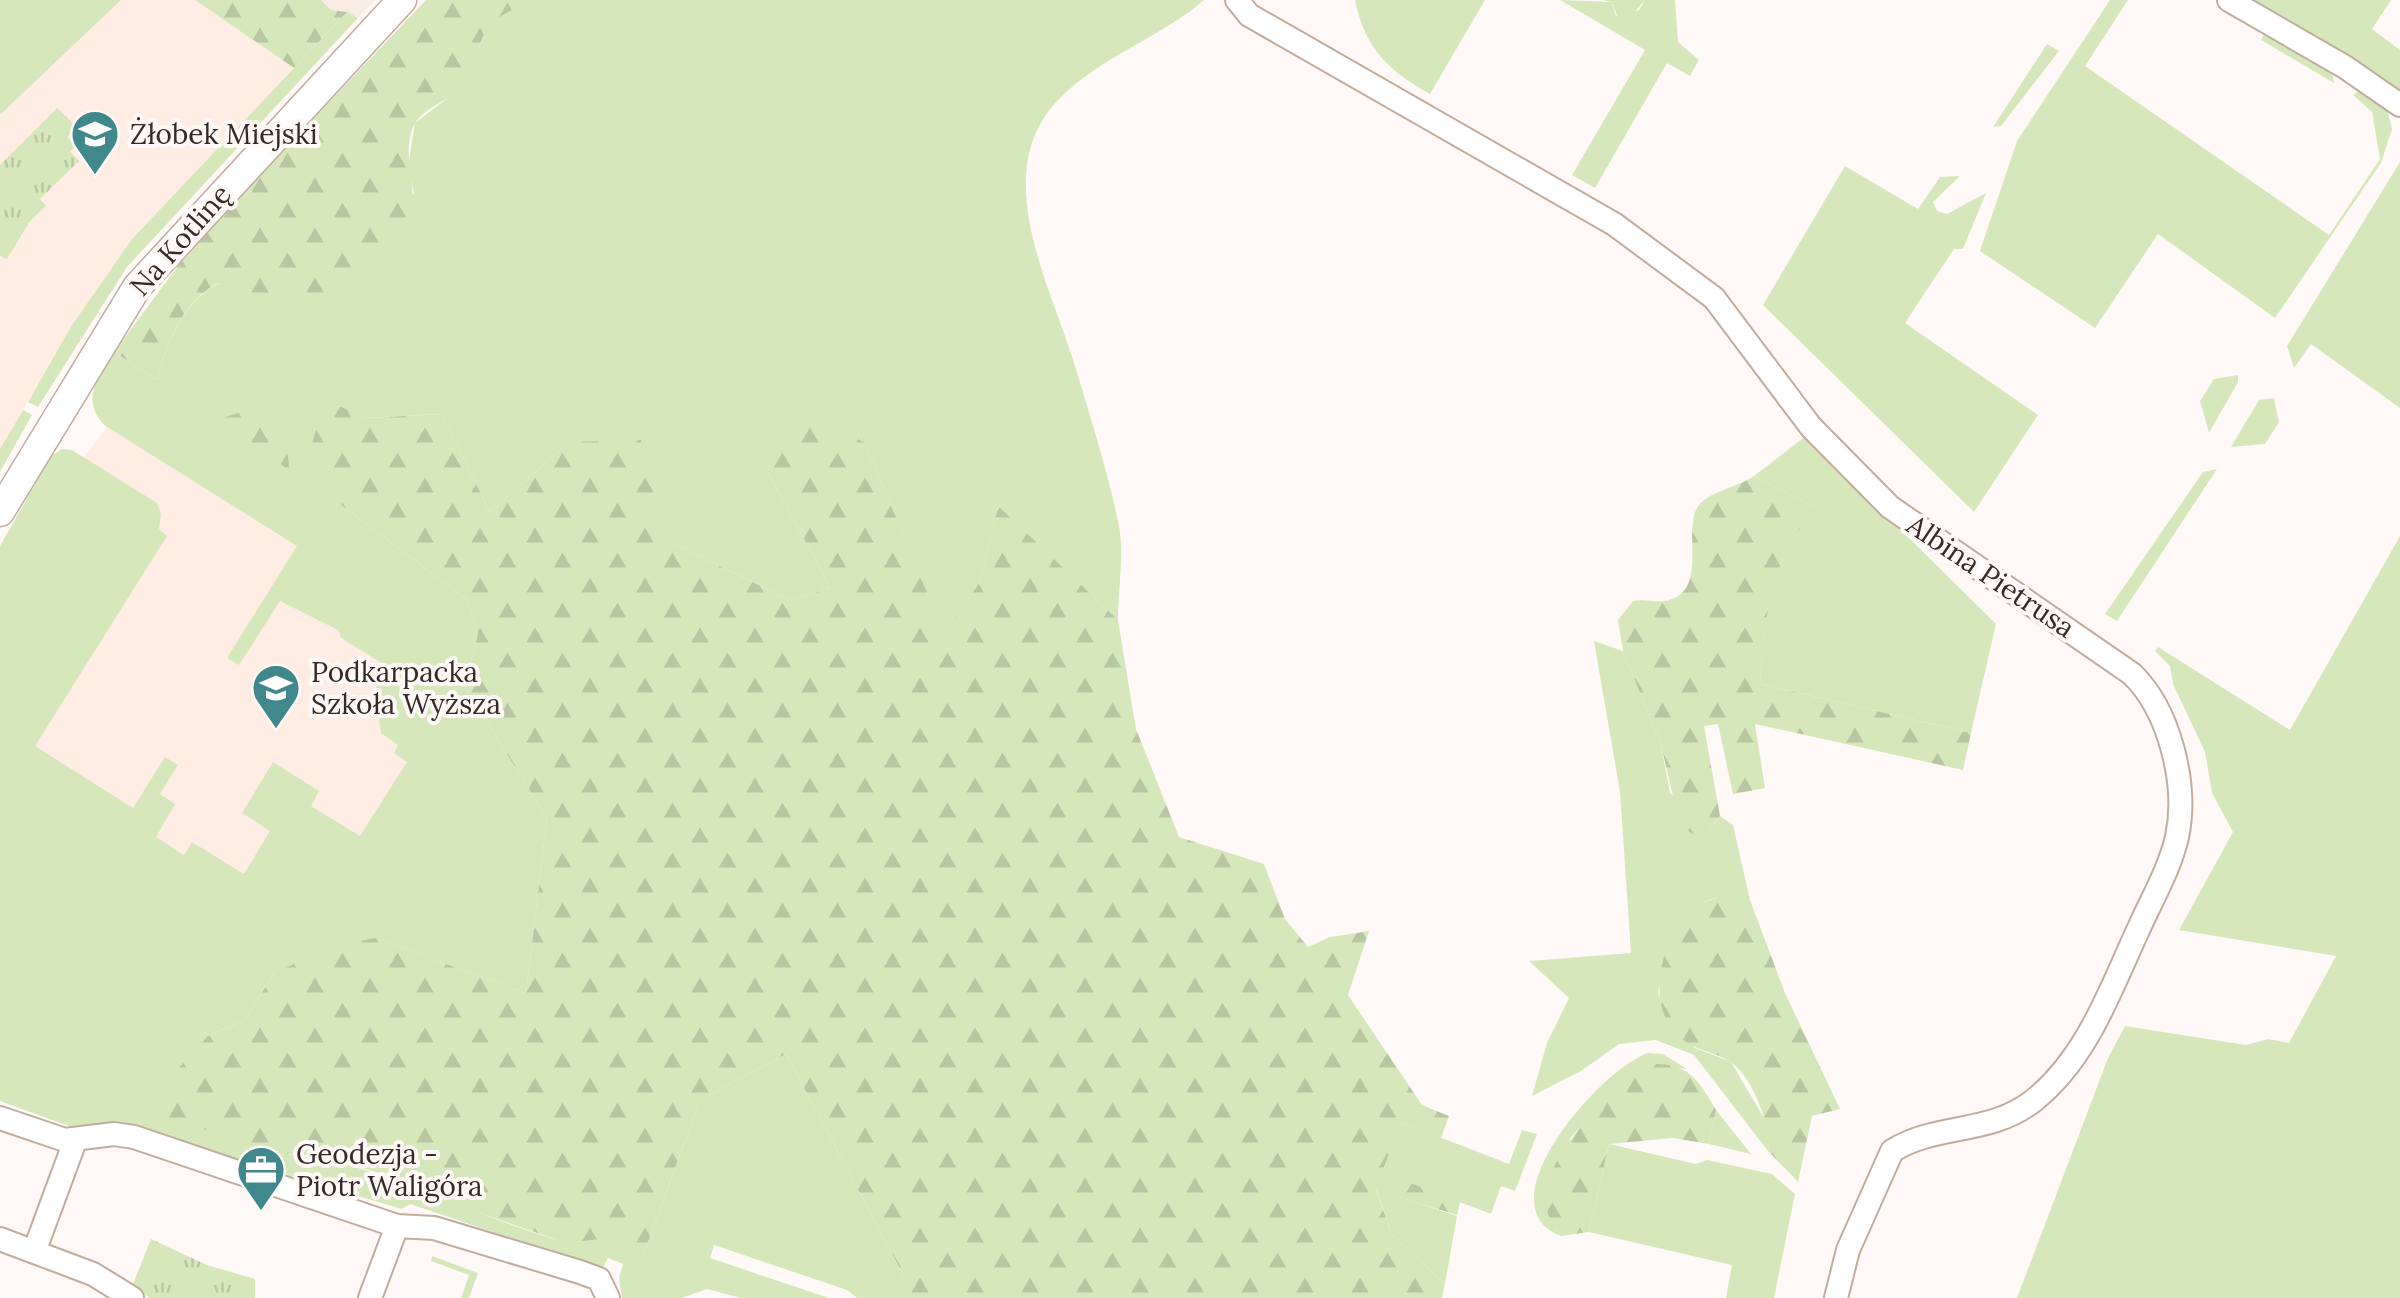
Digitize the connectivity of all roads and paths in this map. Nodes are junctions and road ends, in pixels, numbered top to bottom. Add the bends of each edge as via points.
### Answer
1 (402, 0) edge
2 (1236, 0) edge
3 (2228, 0) edge
4 (2400, 105) edge
5 (0, 512) edge
6 (0, 1118) edge
7 (75, 1141) junction
8 (397, 1226) junction
9 (0, 1240) edge
10 (34, 1252) junction
11 (132, 1298) edge
12 (370, 1298) edge
13 (608, 1298) edge
14 (1836, 1298) edge

1 - 5 street, Na Kotlinę via 137,287
2 - 14 street, Albina Pietrusa via 1249,15 1668,260 1714,298 1811,426 1890,507 2132,674 2156,703 2178,780 2177,835 2098,1015 2064,1072 2029,1105 2002,1120 1926,1135 1892,1151 1848,1250
3 - 4 street
6 - 7 street
7 - 8 street via 127,1135
7 - 10 street
8 - 12 street
8 - 13 street via 434,1228 580,1272 598,1279
9 - 10 street
10 - 11 street via 103,1278

